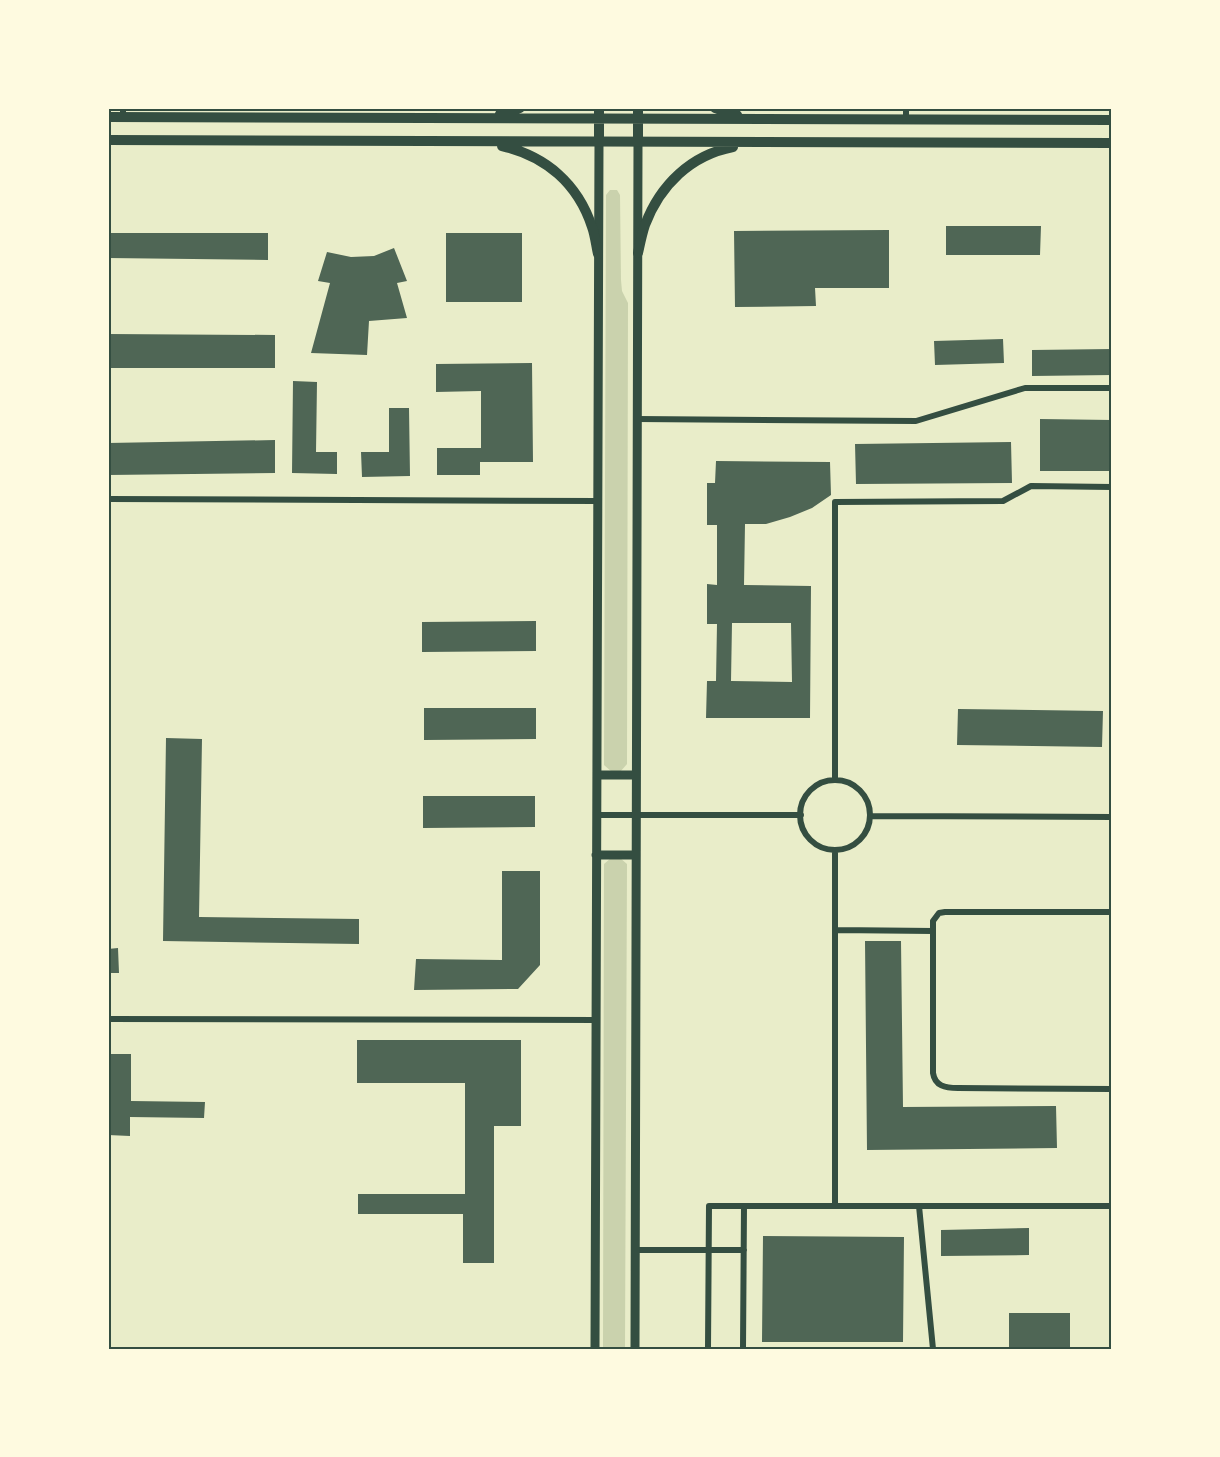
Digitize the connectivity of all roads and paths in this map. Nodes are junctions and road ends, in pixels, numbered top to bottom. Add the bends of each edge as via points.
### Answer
1 (520, 108) edge
2 (715, 108) edge
3 (123, 112) edge
4 (599, 113) edge
5 (638, 113) edge
6 (906, 114) edge
7 (108, 117) edge
8 (482, 118) junction
9 (755, 119) junction
10 (1112, 120) edge
11 (108, 140) edge
12 (482, 141) junction
13 (599, 142) junction
14 (638, 142) junction
15 (756, 142) junction
16 (1112, 143) edge
17 (638, 253) junction
18 (598, 254) junction
19 (1112, 388) edge
20 (637, 418) junction
21 (1112, 487) edge
22 (108, 499) edge
23 (598, 501) junction
24 (597, 775) junction
25 (636, 775) junction
26 (835, 780) junction
27 (597, 815) junction
28 (636, 815) junction
29 (801, 816) junction
30 (870, 816) junction
31 (1112, 817) edge
32 (835, 851) junction
33 (596, 855) junction
34 (636, 855) junction
35 (1112, 912) edge
36 (835, 930) junction
37 (933, 931) junction
38 (108, 1019) edge
39 (596, 1020) junction
40 (1112, 1089) edge
41 (744, 1206) junction
42 (835, 1206) junction
43 (919, 1206) junction
44 (1112, 1206) edge
45 (635, 1250) junction
46 (709, 1250) junction
47 (744, 1250) junction
48 (595, 1349) edge
49 (635, 1349) edge
50 (708, 1349) edge
51 (743, 1349) edge
52 (933, 1349) edge

1 - 8 main road
2 - 9 main road
3 - 7 main road
3 - 8 main road
4 - 5 main road
4 - 8 main road
4 - 13 main road
5 - 9 main road
5 - 14 main road
6 - 9 main road
6 - 10 main road
11 - 12 main road
12 - 13 main road
12 - 18 main road via 543,161 564,178 582,203
13 - 14 main road
13 - 18 street
14 - 15 main road
14 - 17 street
15 - 16 main road
15 - 17 main road via 723,149 674,177 649,216
17 - 20 street
18 - 23 street
19 - 20 street via 1025,388 916,421
20 - 25 street
21 - 26 street via 1031,486 1003,501 835,502
22 - 23 street
23 - 24 street
24 - 25 street
24 - 27 street
25 - 28 street
26 - 29 street via 813,789 805,798
26 - 30 street via 856,787 864,795
27 - 28 street
27 - 33 street
28 - 29 street
28 - 34 street
29 - 32 street via 805,833 813,842
30 - 31 street
30 - 32 street via 864,836 856,844
32 - 36 street
33 - 34 street
33 - 39 street
34 - 45 street
35 - 37 street via 945,912 935,916
36 - 37 street
36 - 42 street
37 - 40 street via 933,1073 940,1086
38 - 39 street
39 - 48 street
41 - 42 street
41 - 46 street via 709,1206
41 - 47 street
42 - 43 street
43 - 44 street
43 - 52 street
45 - 46 street
45 - 49 street
46 - 47 street
46 - 50 street
47 - 51 street

